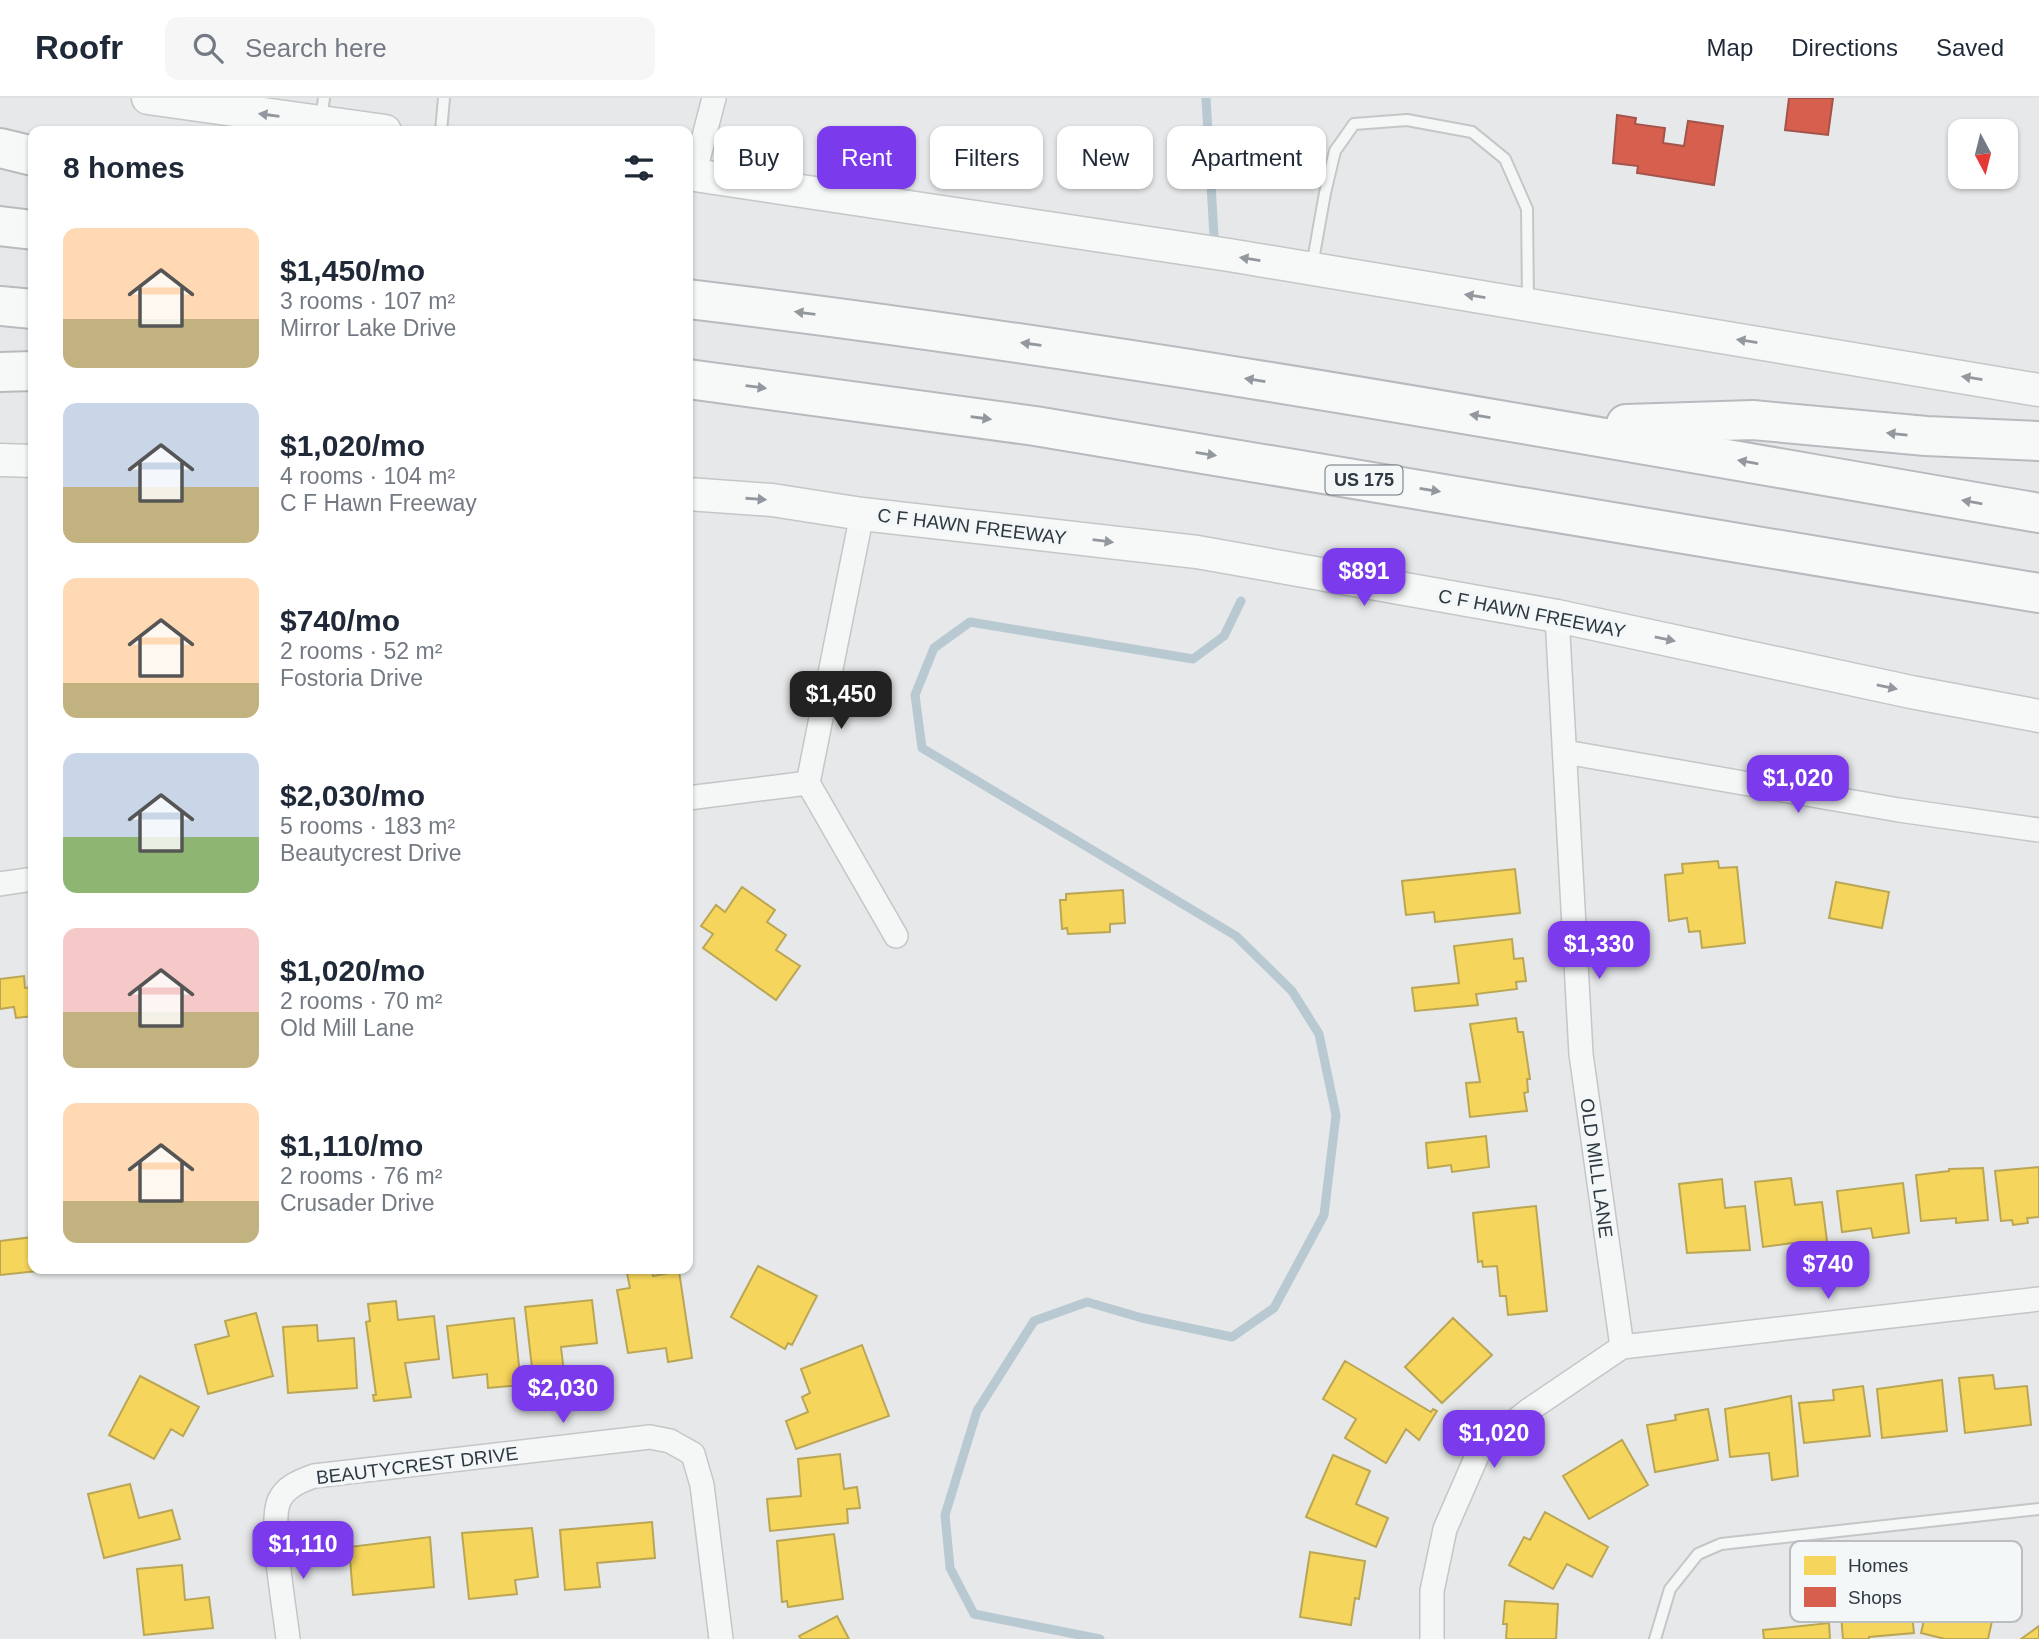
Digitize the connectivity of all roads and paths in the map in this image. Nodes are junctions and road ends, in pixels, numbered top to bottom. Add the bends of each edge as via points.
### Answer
1 (148, 98) edge
2 (444, 98) edge
3 (714, 98) edge
4 (323, 110) edge
5 (370, 126) edge
6 (441, 126) edge
7 (0, 148) edge
8 (28, 155) edge
9 (693, 167) edge
10 (693, 174) edge
11 (0, 226) edge
12 (28, 229) edge
13 (1311, 269) junction
14 (693, 300) edge
15 (1528, 305) junction
16 (0, 306) edge
17 (28, 309) edge
18 (0, 372) edge
19 (28, 372) edge
20 (693, 380) edge
21 (2039, 390) edge
22 (1547, 427) junction
23 (2039, 441) edge
24 (0, 460) edge
25 (28, 461) edge
26 (693, 494) edge
27 (2039, 513) edge
28 (862, 514) junction
29 (2039, 593) edge
30 (1557, 616) junction
31 (2039, 716) edge
32 (1565, 752) junction
33 (808, 783) junction
34 (693, 797) edge
35 (2039, 830) edge
36 (28, 880) edge
37 (0, 884) edge
38 (896, 936) dead end
39 (2039, 1299) edge
40 (1622, 1347) junction
41 (2039, 1509) edge
42 (288, 1639) edge
43 (721, 1639) edge
44 (1432, 1639) edge
45 (1655, 1639) edge

4 -> 1 main road
2 - 6 lane
3 - 9 street
4 - 5 main road
7 - 8 highway
13 -> 10 main road
11 - 12 highway
15 -> 13 main road
13 - 15 lane via 1335,151 1354,124 1407,120 1472,132 1505,159 1527,209
22 -> 14 highway via 1045,346
21 -> 15 main road
16 - 17 highway
18 - 19 highway
20 -> 29 highway, US 175 via 1035,426
23 -> 22 highway via 1753,420
27 -> 22 highway
24 - 25 main road
26 -> 28 main road, C F HAWN FREEWAY via 772,500
28 -> 30 main road, C F HAWN FREEWAY via 1197,552
28 - 33 street
30 -> 31 main road, C F HAWN FREEWAY
30 - 32 street, OLD MILL LANE
32 - 35 street
32 - 40 street, OLD MILL LANE via 1581,1054
33 - 34 street
33 - 38 street
36 - 37 street
39 - 40 street
40 - 44 street via 1480,1449 1445,1529 1432,1591
41 - 45 lane via 1721,1544 1698,1554 1670,1589
42 - 43 street, BEAUTYCREST DRIVE via 275,1528 279,1501 293,1484 314,1475 650,1437 670,1441 693,1454 702,1485

